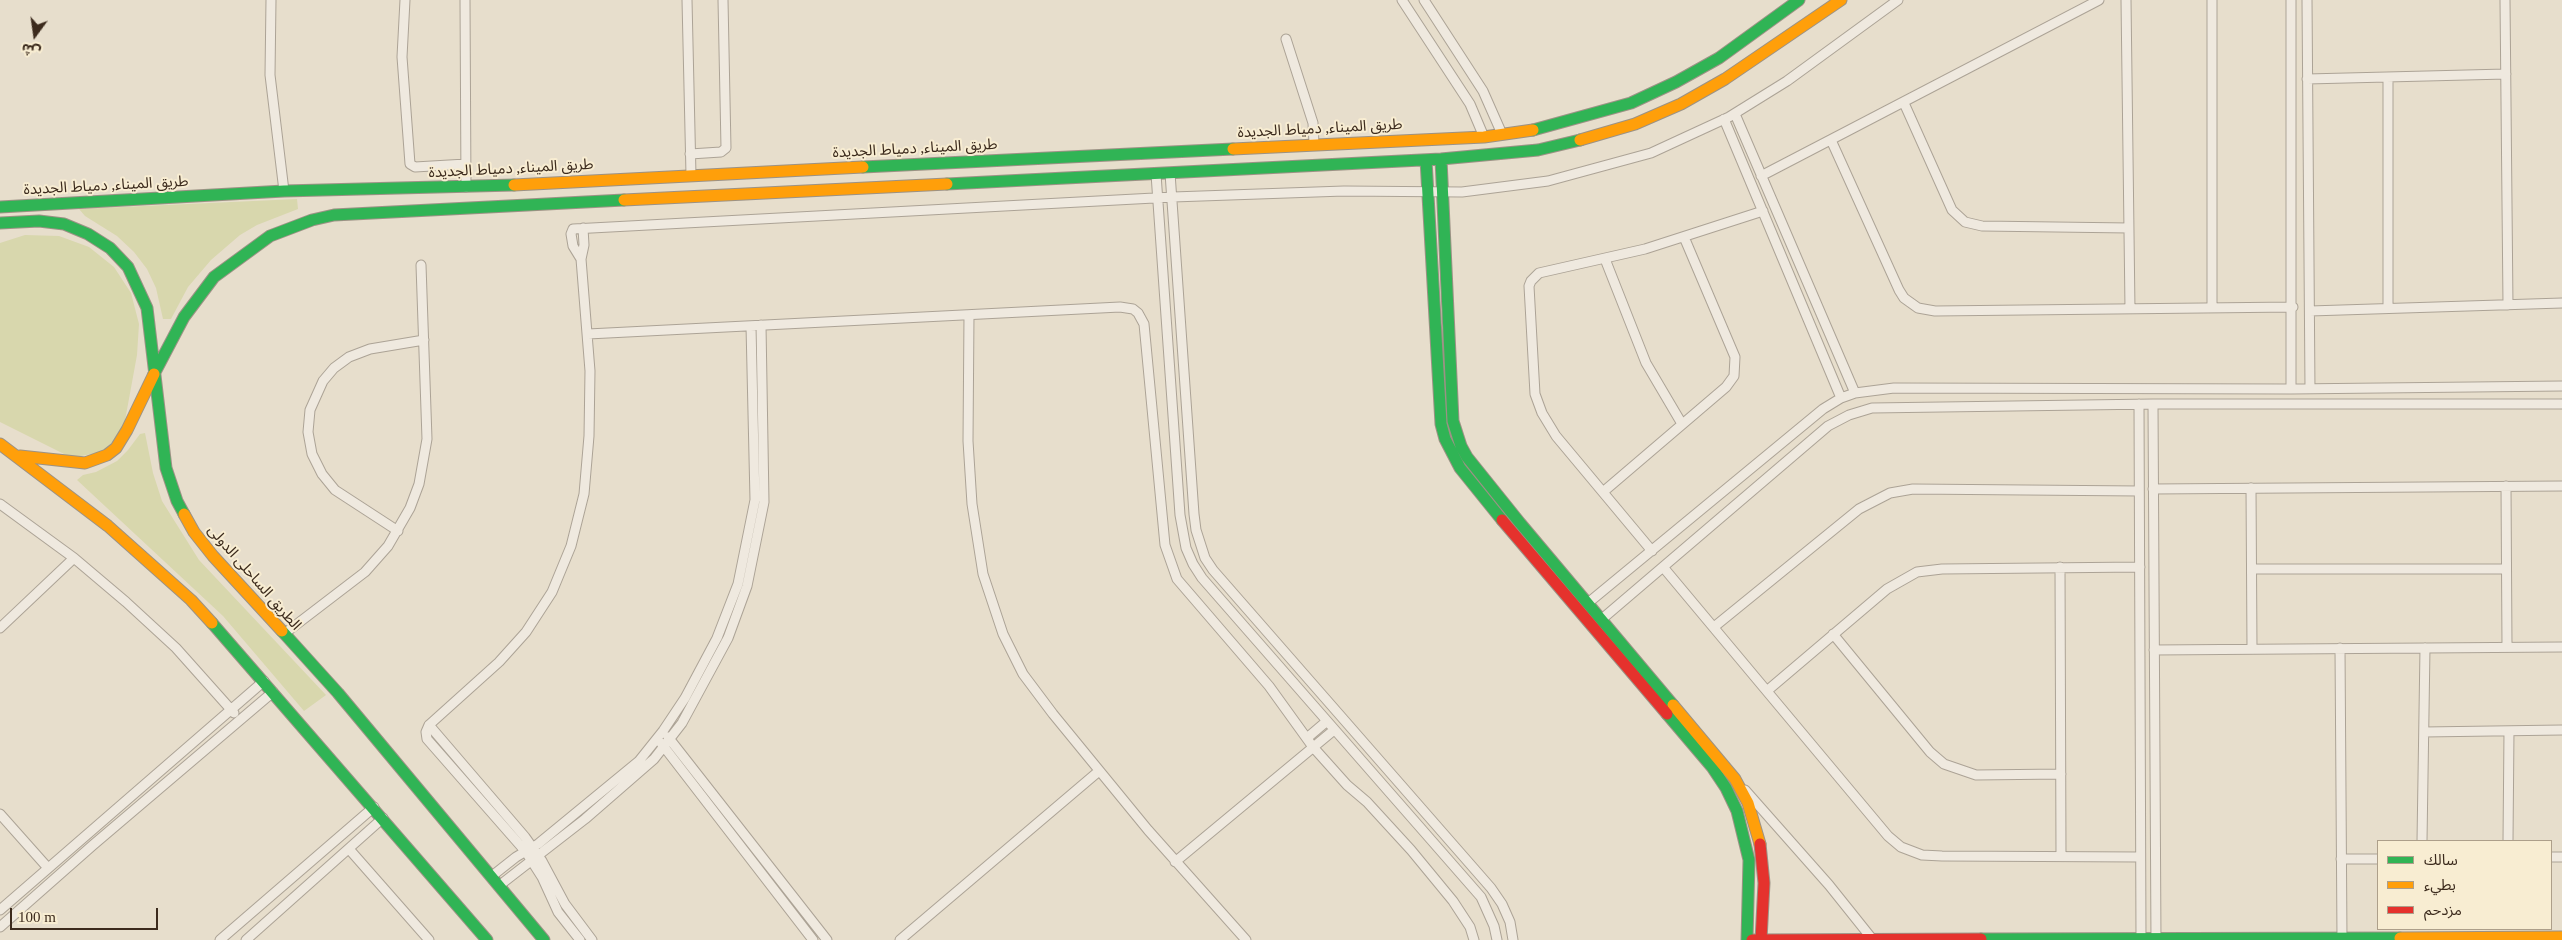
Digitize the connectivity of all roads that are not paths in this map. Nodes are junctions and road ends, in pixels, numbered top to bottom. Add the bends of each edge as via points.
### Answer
1 (271, 0) edge
2 (405, 0) edge
3 (465, 0) edge
4 (688, 0) edge
5 (723, 0) edge
6 (1402, 0) edge
7 (1424, 0) edge
8 (1799, 0) edge
9 (1841, 0) edge
10 (1898, 0) edge
11 (2099, 0) edge
12 (2126, 0) edge
13 (2212, 0) edge
14 (2291, 0) edge
15 (2307, 0) edge
16 (2315, 0) edge
17 (2505, 0) edge
18 (1286, 39) dead end
19 (2506, 74) junction
20 (2388, 77) junction
21 (2307, 79) junction
22 (1904, 103) junction
23 (1735, 114) junction
24 (1724, 120) junction
25 (1502, 134) junction
26 (1484, 137) junction
27 (1831, 140) junction
28 (1314, 144) junction
29 (690, 154) junction
30 (1052, 157) junction
31 (1032, 158) junction
32 (1426, 160) junction
33 (1440, 160) junction
34 (466, 164) junction
35 (1170, 173) junction
36 (1156, 174) junction
37 (691, 175) junction
38 (1762, 176) junction
39 (1054, 179) junction
40 (1033, 180) junction
41 (466, 186) junction
42 (284, 192) junction
43 (1427, 192) junction
44 (1442, 192) junction
45 (1173, 197) junction
46 (1159, 198) junction
47 (0, 207) edge
48 (1763, 211) junction
49 (0, 223) edge
50 (583, 228) junction
51 (2129, 228) junction
52 (1684, 237) junction
53 (581, 259) junction
54 (1605, 259) junction
55 (421, 265) dead end
56 (2562, 303) edge
57 (2508, 305) junction
58 (2293, 307) junction
59 (2212, 308) junction
60 (2388, 308) junction
61 (2130, 309) junction
62 (2310, 310) junction
63 (969, 315) junction
64 (760, 325) junction
65 (751, 326) junction
66 (588, 334) junction
67 (424, 340) junction
68 (154, 374) junction
69 (2562, 386) edge
70 (2291, 389) junction
71 (2310, 389) junction
72 (1855, 393) junction
73 (1841, 398) junction
74 (2139, 404) junction
75 (2153, 404) junction
76 (2562, 404) edge
77 (1682, 424) junction
78 (0, 444) edge
79 (18, 456) junction
80 (2506, 486) junction
81 (2562, 486) edge
82 (2251, 488) junction
83 (2153, 489) junction
84 (2139, 491) junction
85 (1602, 492) junction
86 (0, 504) edge
87 (398, 531) junction
88 (1652, 552) junction
89 (1550, 557) junction
90 (74, 558) junction
91 (1540, 565) junction
92 (1663, 567) junction
93 (2140, 567) junction
94 (2060, 568) junction
95 (2252, 569) junction
96 (2506, 569) junction
97 (1588, 603) junction
98 (1602, 619) junction
99 (1714, 627) junction
100 (0, 628) edge
101 (284, 634) junction
102 (1833, 634) junction
103 (2506, 647) junction
104 (2562, 647) edge
105 (2340, 648) junction
106 (2425, 648) junction
107 (2252, 649) junction
108 (2154, 650) junction
109 (264, 682) junction
110 (1768, 690) junction
111 (273, 692) junction
112 (230, 709) junction
113 (240, 719) junction
114 (1327, 721) junction
115 (1334, 730) junction
116 (2562, 730) edge
117 (663, 731) junction
118 (2509, 731) junction
119 (2424, 732) junction
120 (1306, 738) junction
121 (658, 739) junction
122 (670, 740) junction
123 (1313, 747) junction
124 (664, 748) junction
125 (1099, 771) junction
126 (2061, 774) junction
127 (1735, 779) junction
128 (374, 807) junction
129 (0, 814) edge
130 (384, 818) junction
131 (2422, 840) edge
132 (2508, 840) edge
133 (349, 850) junction
134 (530, 850) junction
135 (2061, 856) junction
136 (2140, 857) junction
137 (536, 859) junction
138 (2341, 859) junction
139 (2377, 859) edge
140 (1175, 862) junction
141 (48, 868) junction
142 (492, 876) junction
143 (500, 885) junction
144 (0, 910) edge
145 (0, 927) edge
146 (2562, 937) edge
147 (2342, 939) edge
148 (220, 940) edge
149 (246, 940) edge
150 (429, 940) edge
151 (487, 940) edge
152 (544, 940) edge
153 (580, 940) edge
154 (592, 940) edge
155 (813, 940) edge
156 (826, 940) edge
157 (900, 940) edge
158 (1246, 940) edge
159 (1474, 940) edge
160 (1497, 940) edge
161 (1513, 940) edge
162 (1747, 940) edge
163 (1761, 940) edge
164 (1873, 940) edge
165 (2058, 940) edge
166 (2068, 940) edge
167 (2141, 940) edge
168 (2156, 940) edge

1 - 42 street via 270,75
2 - 34 street via 402,57 410,164 415,167
3 - 34 street
4 - 29 street
5 - 29 street via 726,148 722,152
6 - 26 street via 1470,104
7 - 25 street via 1483,91
8 - 25 main road, طريق الميناء, دمياط الجديدة via 1719,58 1631,103 1583,118
9 - 33 main road via 1725,79 1681,104 1635,124 1538,150
10 - 23 street
11 - 22 street
12 - 51 street
13 - 59 street
14 - 58 street
15 - 16 street
15 - 21 street
17 - 19 street
18 - 28 street via 1312,122
19 - 20 street
19 - 57 street
20 - 21 street
20 - 60 street
21 - 62 street
22 - 27 street
22 - 51 street via 1952,210 1965,222 1982,226
23 - 24 street
23 - 38 street
24 - 44 street via 1651,153 1581,174 1508,188
24 - 48 street
25 - 26 main road, طريق الميناء, دمياط الجديدة
26 - 28 main road, طريق الميناء, دمياط الجديدة
27 - 38 street
27 - 61 street via 1899,290 1910,304 1936,311
28 - 30 main road, طريق الميناء, دمياط الجديدة
29 - 37 street
30 - 31 main road, طريق الميناء, دمياط الجديدة
30 - 39 main road via 1048,168
31 - 37 main road, طريق الميناء, دمياط الجديدة
31 - 40 main road via 1039,171
32 - 33 main road
32 - 35 main road
32 - 43 main road
33 - 44 main road
34 - 41 street
35 - 36 main road
35 - 45 street
36 - 39 main road
36 - 46 street
37 - 41 main road, طريق الميناء, دمياط الجديدة
38 - 72 street
39 - 40 main road
40 - 68 main road via 334,215 270,236 214,278 184,317
41 - 42 main road, طريق الميناء, دمياط الجديدة
42 - 47 main road, طريق الميناء, دمياط الجديدة
43 - 44 street
43 - 45 street via 1344,191
43 - 91 main road via 1439,408 1445,439 1460,468
44 - 89 main road via 1456,434 1467,457
45 - 46 street
45 - 161 street via 1194,514 1205,558 1491,888 1510,922
46 - 50 street
46 - 114 street via 1170,391 1180,515 1186,548 1202,578
48 - 52 street
48 - 73 street
49 - 68 main road, الطريق الساحلى الدولى via 39,221 64,224 88,234 119,257 139,287 147,308
50 - 53 street
50 - 53 street via 573,228 571,232 573,246
51 - 61 street
52 - 54 street
52 - 77 street via 1736,363 1731,382
53 - 66 street
54 - 77 street via 1646,363
54 - 85 street via 1539,273 1529,286 1538,404 1549,426
55 - 67 street
56 - 57 street
57 - 60 street
58 - 59 street
58 - 70 street
59 - 61 street
60 - 62 street
62 - 71 street
63 - 64 street
63 - 120 street via 1127,307 1138,313 1144,324 1165,545 1172,568 1184,589 1270,686
63 - 125 street via 970,480 977,542 987,589 1003,634 1023,674
64 - 65 street
64 - 122 street via 765,487 751,568 742,604 728,638 693,706
65 - 66 street
65 - 117 street via 756,485 742,567 733,601 717,638 697,678
66 - 134 street via 588,464 579,519 562,572 541,611 514,646 429,725 426,732
67 - 87 street via 425,458 410,508
67 - 87 street via 370,349 349,358 323,381 310,410 308,432 312,454 322,474 335,490
68 - 79 main road via 127,430 116,448 107,455 85,462
68 - 101 main road, الطريق الساحلى الدولى via 166,468 181,510 212,556
69 - 71 street
70 - 71 street
70 - 72 street via 1894,388
72 - 73 street
73 - 88 street via 1823,409
74 - 75 street
74 - 84 street
74 - 92 street via 1898,406 1860,411 1828,426
75 - 76 street
75 - 83 street
77 - 85 street
78 - 79 main road
79 - 109 main road via 176,584
80 - 81 street
80 - 82 street
80 - 96 street
82 - 83 street
82 - 95 street
83 - 108 street
84 - 93 street
84 - 99 street via 1913,489 1890,493 1859,509
85 - 88 street
86 - 90 street
87 - 101 street via 365,572
88 - 97 street
89 - 91 main road
89 - 97 main road
90 - 100 street
90 - 112 street via 163,637
91 - 162 main road via 1712,767 1726,788 1740,819 1750,860
92 - 98 street
92 - 99 street
93 - 94 street
93 - 136 street
94 - 102 street via 1917,572 1896,582
94 - 126 street
95 - 96 street
95 - 107 street
96 - 103 street
97 - 98 main road
98 - 127 main road
99 - 110 street
101 - 142 main road, الطريق الساحلى الدولى
102 - 110 street
102 - 126 street via 1930,752 1944,764 1976,775
103 - 104 street
103 - 106 street
105 - 106 street
105 - 107 street
105 - 138 street
106 - 119 street
107 - 108 street
108 - 168 street
109 - 111 main road
109 - 112 street
110 - 135 street via 1888,836 1902,847 1932,856
111 - 113 street
111 - 128 main road
112 - 113 street
112 - 141 street
113 - 145 street
114 - 115 street
114 - 120 street
115 - 123 street
115 - 160 street via 1480,897
116 - 118 street
117 - 121 street
117 - 122 street
118 - 119 street
118 - 132 street
119 - 131 street
120 - 123 street
121 - 124 street
121 - 134 street via 639,761
122 - 124 street
122 - 156 street
123 - 140 street
123 - 159 street via 1411,850 1464,915
124 - 137 street via 632,780
124 - 155 street
125 - 140 street
125 - 157 street
126 - 135 street
127 - 163 main road via 1748,803 1763,855
127 - 164 street via 1818,871
128 - 130 main road
128 - 148 street
129 - 141 street
130 - 133 street
130 - 151 main road
133 - 149 street
133 - 150 street
134 - 137 street
134 - 142 street
135 - 136 street
136 - 167 street
137 - 143 street
137 - 153 street via 558,912
137 - 154 street
138 - 139 street
138 - 147 street
140 - 158 street
141 - 144 street
142 - 143 main road, الطريق الساحلى الدولى
143 - 152 main road, الطريق الساحلى الدولى
146 - 147 main road
147 - 168 main road
162 - 163 main road
163 - 164 main road
164 - 165 main road
165 - 166 main road
166 - 167 main road
167 - 168 main road

